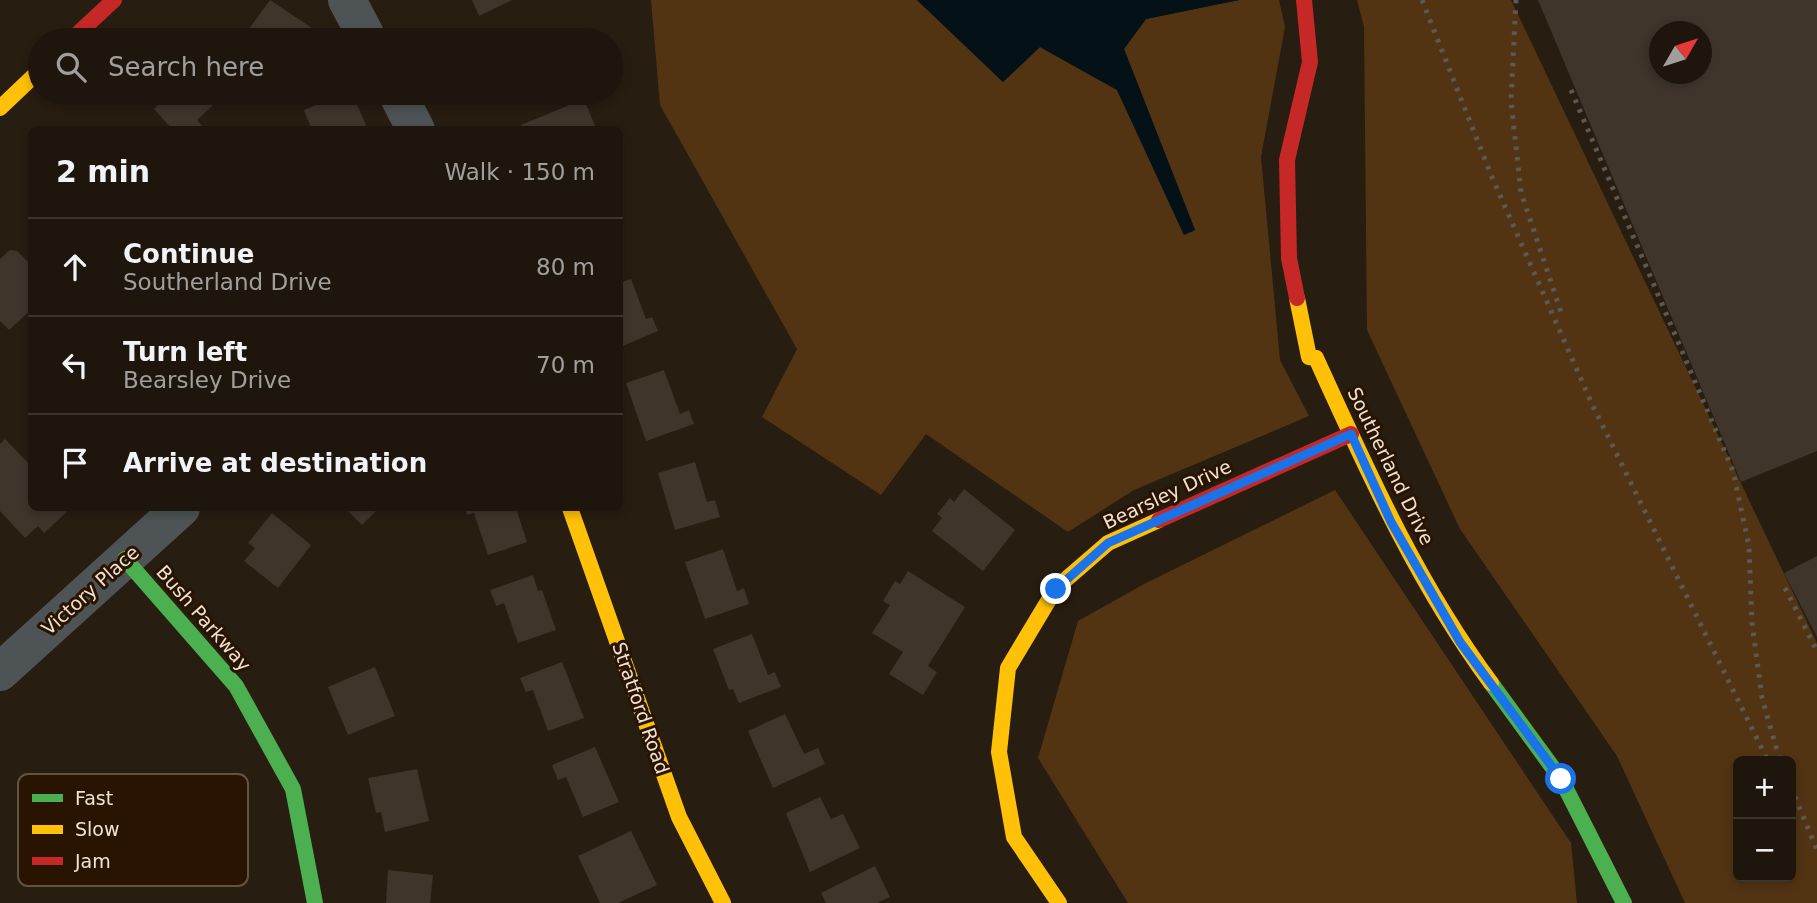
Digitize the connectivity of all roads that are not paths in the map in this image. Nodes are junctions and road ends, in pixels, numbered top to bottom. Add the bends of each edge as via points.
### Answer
1 (114, 0) edge
2 (347, 0) edge
3 (1304, 0) edge
4 (84, 28) edge
5 (362, 28) edge
6 (28, 81) edge
7 (403, 105) edge
8 (0, 107) edge
9 (414, 126) edge
10 (1351, 434) junction
11 (178, 511) edge
12 (571, 511) edge
13 (125, 559) junction
14 (0, 672) edge
15 (315, 903) edge
16 (723, 903) edge
17 (1059, 903) edge
18 (1624, 903) edge

1 - 4 street
2 - 5 street
3 - 10 street, Southerland Drive via 1310,62 1287,160 1289,258 1309,357 1316,358
6 - 8 street
7 - 9 street
10 - 17 street, Bearsley Drive via 1108,543 1056,589 1008,668 999,752 1014,837
10 - 18 street, Southerland Drive via 1391,522 1453,630 1561,779
11 - 13 street, Victory Place
12 - 16 street, Stratford Road via 680,817
13 - 14 street, Victory Place
13 - 15 street, Bush Parkway via 236,686 293,789

